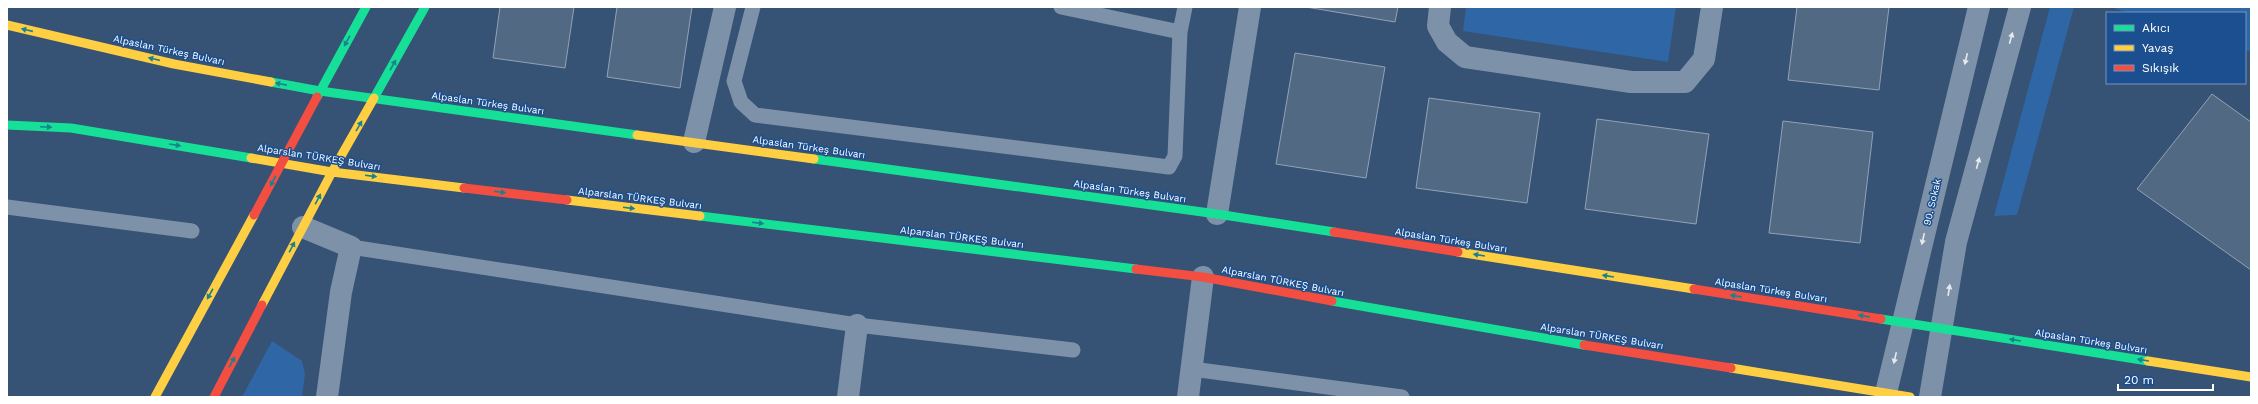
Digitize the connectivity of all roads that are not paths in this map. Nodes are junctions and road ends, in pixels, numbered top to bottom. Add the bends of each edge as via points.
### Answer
1 (366, 7) edge
2 (425, 7) edge
3 (725, 7) edge
4 (753, 7) edge
5 (1061, 7) edge
6 (1185, 7) edge
7 (1250, 7) edge
8 (1440, 7) edge
9 (1712, 7) edge
10 (1979, 7) edge
11 (2020, 7) edge
12 (7, 25) edge
13 (1180, 32) junction
14 (320, 92) junction
15 (374, 99) junction
16 (7, 125) edge
17 (694, 142) junction
18 (283, 163) junction
19 (332, 172) junction
20 (7, 207) edge
21 (1217, 214) junction
22 (303, 227) junction
23 (192, 231) dead end
24 (351, 247) junction
25 (1203, 277) junction
26 (1903, 322) junction
27 (857, 324) junction
28 (1943, 329) junction
29 (1073, 350) dead end
30 (1192, 369) junction
31 (2251, 378) edge
32 (1886, 395) edge
33 (155, 397) edge
34 (214, 397) edge
35 (327, 397) edge
36 (848, 397) edge
37 (1188, 397) edge
38 (1402, 397) edge
39 (1910, 397) edge
40 (1930, 397) edge

1 -> 14 main road
15 -> 2 main road
3 - 17 street
4 - 13 lane via 734,81 741,102 755,115 1168,167 1175,156
5 - 13 lane
6 - 13 lane
7 - 21 street
8 - 9 street via 1438,26 1447,42 1465,57 1631,82 1685,82 1704,59
10 -> 26 street, 90. Sokak
28 -> 11 street via 1956,242
14 -> 12 main road, Alpaslan Türkeş Bulvarı via 174,64
14 - 15 main road, Alpaslan Türkeş Bulvarı
14 - 18 main road
15 - 17 main road, Alpaslan Türkeş Bulvarı
19 -> 15 main road
16 -> 18 main road, Alparslan TÜRKEŞ Bulvarı via 71,128
17 - 21 main road, Alpaslan Türkeş Bulvarı
18 - 19 main road, Alparslan TÜRKEŞ Bulvarı
18 -> 33 main road
22 -> 19 main road
19 -> 25 main road, Alparslan TÜRKEŞ Bulvarı
20 - 23 lane
26 -> 21 main road, Alpaslan Türkeş Bulvarı
22 - 24 street
34 -> 22 main road
24 - 27 lane
24 - 35 street via 341,292
25 - 30 street
25 - 32 main road, Alparslan TÜRKEŞ Bulvarı via 1462,325
26 - 28 main road, Alpaslan Türkeş Bulvarı
26 -> 32 street, 90. Sokak
27 - 29 lane
27 - 36 street
31 -> 28 main road, Alpaslan Türkeş Bulvarı
28 - 40 street
30 - 37 street
30 - 38 lane
32 - 39 main road, Alparslan TÜRKEŞ Bulvarı

